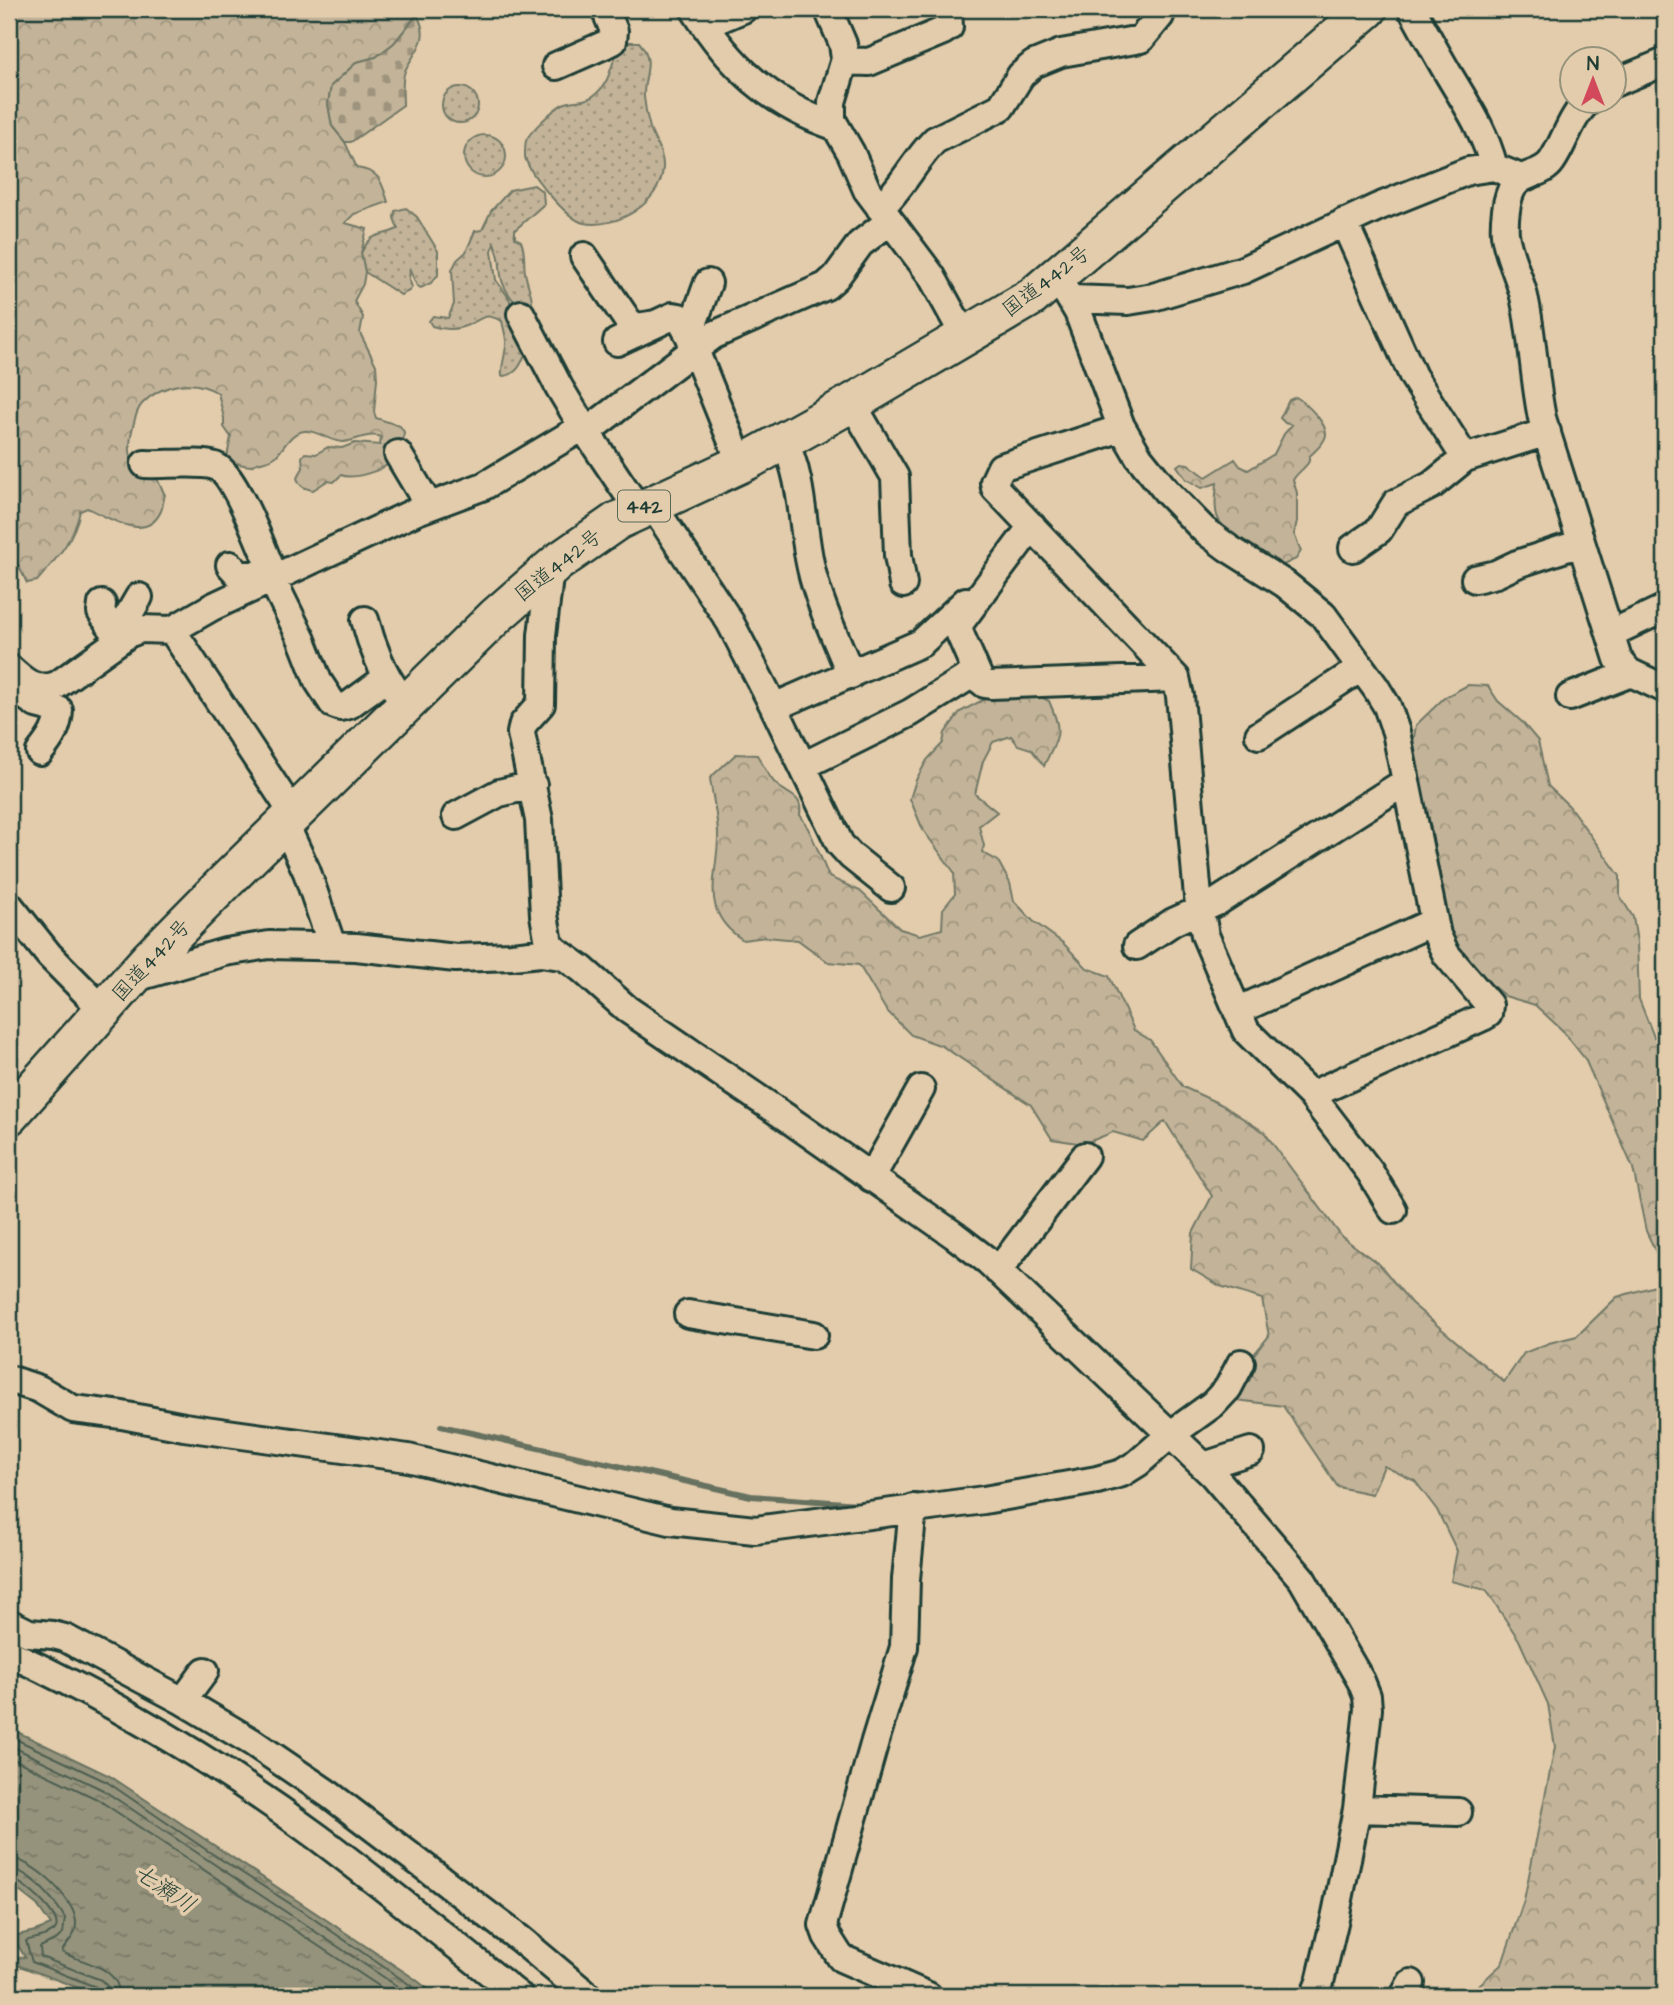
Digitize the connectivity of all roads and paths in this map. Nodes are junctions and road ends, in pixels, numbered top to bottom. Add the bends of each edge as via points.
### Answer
1 (605, 9) edge
2 (743, 9) edge
3 (828, 9) edge
4 (948, 9) edge
5 (1162, 9) edge
6 (1368, 9) edge
7 (1412, 9) edge
8 (699, 17) edge
9 (845, 61) junction
10 (1665, 62) edge
11 (556, 66) dead end
12 (1628, 78) edge
13 (1575, 116) edge
14 (834, 125) junction
15 (1494, 167) junction
16 (1521, 178) junction
17 (885, 214) junction
18 (1345, 222) junction
19 (584, 256) dead end
20 (708, 283) dead end
21 (1064, 288) junction
22 (521, 314) dead end
23 (654, 324) junction
24 (965, 337) junction
25 (617, 342) dead end
26 (692, 342) junction
27 (852, 403) junction
28 (1122, 428) junction
29 (585, 430) junction
30 (1547, 432) junction
31 (784, 441) junction
32 (398, 454) dead end
33 (1465, 458) junction
34 (145, 464) dead end
35 (741, 464) junction
36 (429, 506) junction
37 (645, 506) junction
38 (1032, 526) junction
39 (1581, 543) junction
40 (1353, 548) dead end
41 (230, 565) dead end
42 (550, 569) junction
43 (275, 577) junction
44 (1475, 579) dead end
45 (903, 584) dead end
46 (139, 597) dead end
47 (978, 597) junction
48 (102, 604) dead end
49 (1665, 608) edge
50 (365, 620) dead end
51 (172, 630) junction
52 (1610, 634) junction
53 (119, 636) junction
54 (1361, 668) junction
55 (9, 669) edge
56 (976, 672) junction
57 (1631, 673) junction
58 (850, 675) junction
59 (1176, 678) junction
60 (1665, 689) edge
61 (398, 693) junction
62 (1570, 697) dead end
63 (774, 707) junction
64 (1259, 735) dead end
65 (40, 751) dead end
66 (803, 766) junction
67 (1405, 782) junction
68 (533, 785) junction
69 (456, 816) dead end
70 (290, 820) junction
71 (891, 888) dead end
72 (9, 905) edge
73 (1199, 910) junction
74 (1433, 922) junction
75 (332, 946) junction
76 (1138, 946) dead end
77 (561, 956) junction
78 (132, 979) junction
79 (104, 1011) junction
80 (1237, 1012) junction
81 (921, 1089) dead end
82 (1311, 1095) junction
83 (9, 1116) edge
84 (1085, 1156) dead end
85 (871, 1178) junction
86 (1393, 1210) dead end
87 (998, 1271) junction
88 (688, 1314) dead end
89 (814, 1335) dead end
90 (1241, 1363) dead end
91 (9, 1379) edge
92 (1170, 1435) junction
93 (1251, 1451) dead end
94 (1204, 1466) junction
95 (913, 1508) junction
96 (9, 1623) edge
97 (9, 1653) edge
98 (205, 1671) dead end
99 (183, 1701) junction
100 (1357, 1809) junction
101 (1458, 1812) dead end
102 (519, 1996) edge
103 (588, 1996) edge
104 (928, 1996) edge
105 (1314, 1996) edge

1 - 11 street via 613,41
2 - 8 street
3 - 9 street
4 - 9 street via 948,27 943,31 869,62
5 - 17 street via 1141,38 1061,53 1034,64 1021,75 1001,107 935,140
6 - 21 highway, 国道442号 / 442
7 - 15 street via 1479,123
8 - 14 street via 733,61 772,96 799,113
9 - 14 street via 832,102
10 - 12 street
13 - 16 street via 1550,163
14 - 17 street via 867,190
15 - 16 street
15 - 18 street via 1447,178
16 - 30 street via 1510,194 1505,232 1525,298
17 - 24 street via 931,275
17 - 26 street via 826,286
18 - 21 street via 1243,270 1153,298 1128,302
18 - 33 street via 1413,376
19 - 23 street via 628,321 640,327
20 - 26 street
21 - 24 highway, 国道442号 / 442 via 1032,298
21 - 28 street
22 - 29 street
23 - 25 street
23 - 26 street via 679,317
24 - 27 highway, 国道442号 / 442
26 - 29 street
26 - 35 street
27 - 31 highway, 国道442号 / 442
27 - 45 street via 895,477
28 - 38 street via 1001,467 995,488
28 - 54 street via 1139,457 1181,507 1217,540 1313,606
29 - 36 street via 496,480
29 - 37 street
30 - 33 street
30 - 39 street
31 - 35 highway, 国道442号 / 442
31 - 58 street via 796,469 811,569
32 - 36 street
33 - 40 street via 1432,485 1396,503 1379,530
34 - 43 street via 209,465 223,471 236,489
35 - 37 highway, 国道442号 / 442
36 - 43 street
37 - 42 highway, 国道442号 / 442 via 599,532
37 - 63 street via 730,622
38 - 47 street
38 - 59 street
39 - 44 street
39 - 52 street
41 - 43 street via 239,575
42 - 61 highway, 国道442号 / 442
42 - 68 street via 542,635 541,704 521,729
43 - 51 street
43 - 61 street via 322,689 333,704 349,705 378,684
46 - 53 street
47 - 56 street via 962,617 959,629
47 - 58 street via 969,598 921,643
48 - 53 street via 101,612
49 - 52 street
50 - 61 street via 370,640
51 - 53 street via 140,629
51 - 70 street
52 - 57 street via 1622,667
53 - 55 street via 52,687 34,687
54 - 64 street
54 - 67 street via 1391,716
55 - 65 street via 13,687 36,704 59,710 52,737
56 - 59 street via 991,685
56 - 66 street via 909,713
57 - 60 street
57 - 62 street
58 - 63 street
59 - 73 street
61 - 70 highway, 国道442号 / 442
63 - 66 street
66 - 71 street via 840,844
67 - 73 street
67 - 74 street
68 - 69 street via 499,793
68 - 77 street via 544,915 550,943
70 - 75 street
70 - 78 highway, 国道442号 / 442
72 - 79 street via 49,955
73 - 76 street
73 - 80 street
74 - 80 street
74 - 82 street via 1446,954 1486,999 1488,1014
75 - 77 street via 456,958
75 - 78 street via 245,948
77 - 85 street via 626,1009
78 - 79 highway, 国道442号 / 442
79 - 83 highway, 国道442号 / 442
80 - 82 street via 1255,1042
81 - 85 street
82 - 86 street
84 - 87 street
85 - 87 street
87 - 92 street
88 - 89 street
90 - 92 street via 1222,1396
91 - 95 street via 39,1389 73,1409 408,1458 670,1521 765,1530
92 - 94 street
92 - 95 street via 1138,1464 1110,1476 1005,1497
93 - 94 street
94 - 100 street via 1301,1579 1365,1690 1368,1709
95 - 104 street via 904,1647 823,1925 841,1958
96 - 99 street via 29,1633 65,1639
97 - 102 street via 141,1721 317,1836
98 - 99 street
99 - 103 street via 330,1795
100 - 101 street
100 - 105 street

